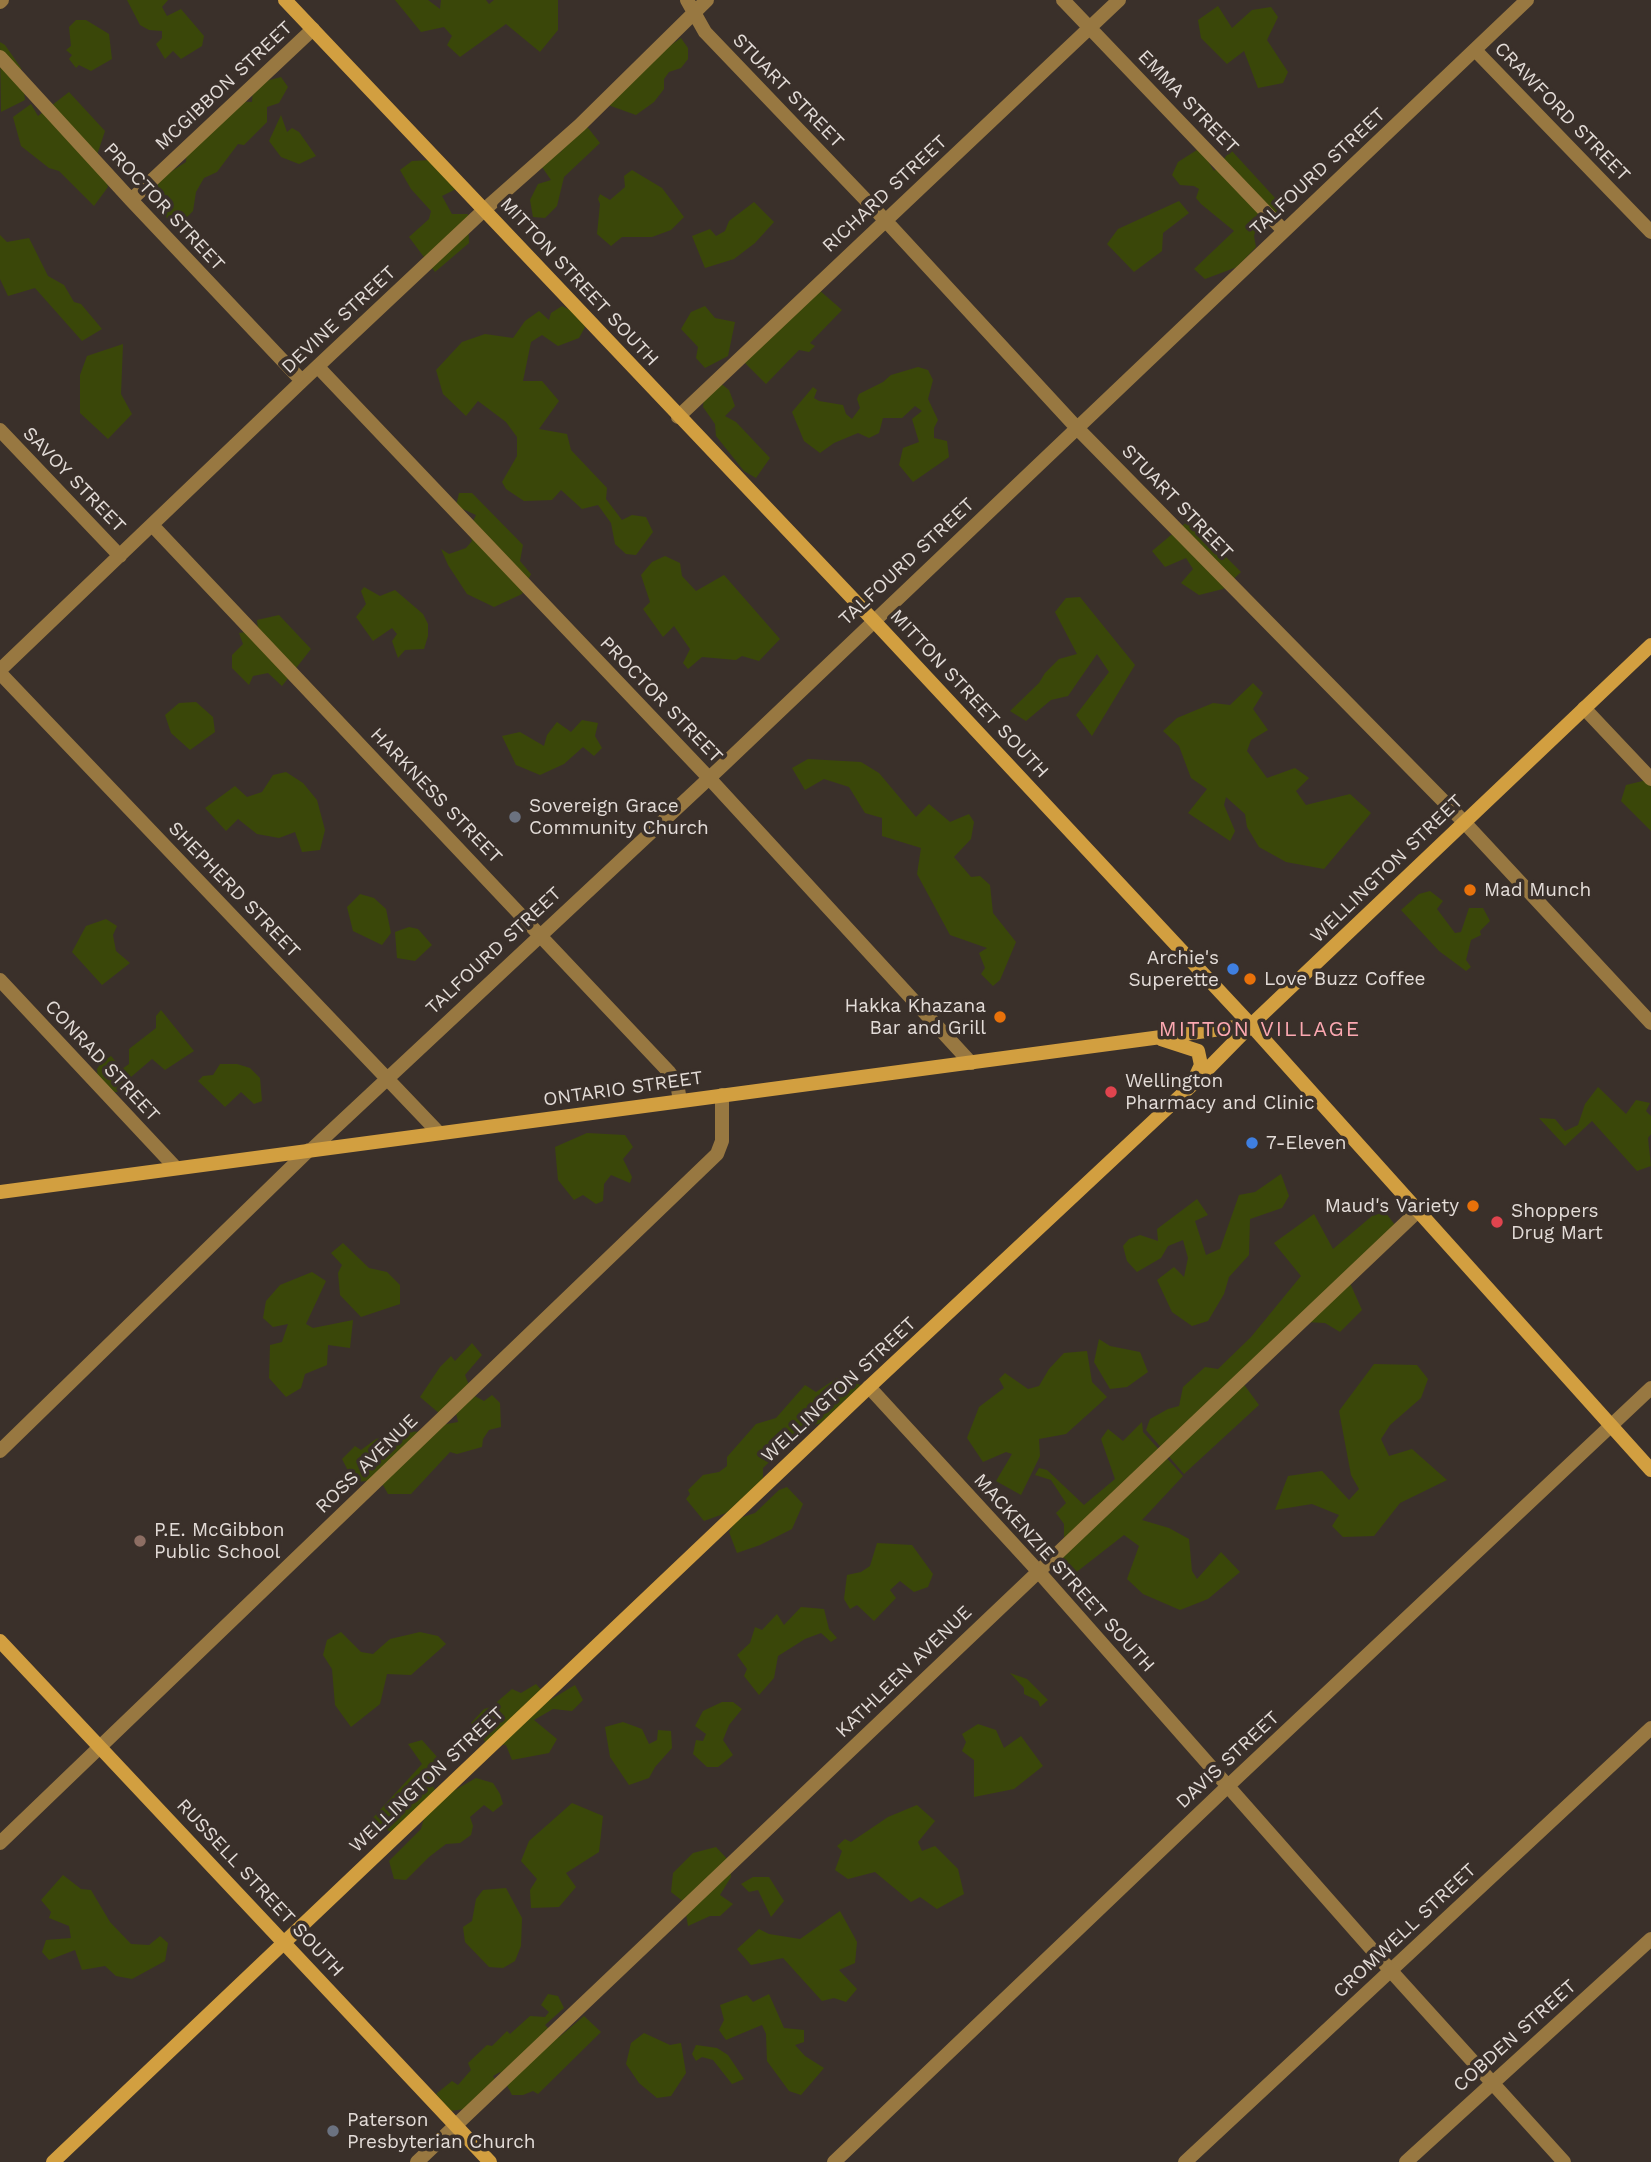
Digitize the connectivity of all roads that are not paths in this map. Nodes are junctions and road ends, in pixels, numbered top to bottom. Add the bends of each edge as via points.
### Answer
1 (285, 0) edge
2 (707, 0) edge
3 (1063, 0) edge
4 (1119, 0) edge
5 (1527, 0) edge
6 (690, 7) edge
7 (1090, 27) junction
8 (313, 29) junction
9 (1475, 50) junction
10 (0, 57) edge
11 (131, 200) junction
12 (484, 210) junction
13 (885, 220) junction
14 (1284, 231) junction
15 (1651, 232) edge
16 (318, 367) junction
17 (302, 381) junction
18 (678, 417) junction
19 (1077, 428) junction
20 (0, 430) edge
21 (152, 525) junction
22 (120, 556) junction
23 (873, 620) junction
24 (1651, 645) edge
25 (0, 672) edge
26 (1584, 708) junction
27 (709, 778) junction
28 (1651, 779) edge
29 (1464, 822) junction
30 (541, 934) junction
31 (0, 980) edge
32 (1651, 1023) edge
33 (1251, 1025) junction
34 (1156, 1037) junction
35 (971, 1063) junction
36 (386, 1078) junction
37 (1192, 1085) junction
38 (722, 1095) junction
39 (680, 1101) junction
40 (439, 1133) junction
41 (310, 1150) junction
42 (176, 1168) junction
43 (0, 1192) edge
44 (1419, 1210) junction
45 (869, 1387) junction
46 (1651, 1388) edge
47 (1612, 1426) junction
48 (0, 1451) edge
49 (1651, 1470) edge
50 (1038, 1571) junction
51 (0, 1641) edge
52 (1651, 1728) edge
53 (101, 1747) junction
54 (1228, 1786) junction
55 (0, 1843) edge
56 (1651, 1939) edge
57 (284, 1942) junction
58 (1391, 1971) junction
59 (1492, 2083) junction
60 (456, 2125) junction
61 (53, 2162) edge
62 (417, 2162) edge
63 (491, 2162) edge
64 (834, 2162) edge
65 (1185, 2162) edge
66 (1406, 2162) edge
67 (1564, 2162) edge

1 - 8 street, MITTON STREET SOUTH
2 - 6 street, DEVINE STREET
3 - 7 street, EMMA STREET
4 - 7 street, RICHARD STREET
5 - 9 street, TALFOURD STREET
6 - 12 street, DEVINE STREET via 580,125
6 - 13 street, STUART STREET via 705,32
7 - 13 street, RICHARD STREET
7 - 14 street, EMMA STREET
8 - 11 street, MCGIBBON STREET
8 - 12 street, MITTON STREET SOUTH
9 - 14 street, TALFOURD STREET
9 - 15 street, CRAWFORD STREET
10 - 11 street, PROCTOR STREET
11 - 17 street, PROCTOR STREET
12 - 16 street, DEVINE STREET
12 - 18 street, MITTON STREET SOUTH
13 - 18 street, RICHARD STREET
13 - 19 street, STUART STREET
14 - 19 street, TALFOURD STREET
16 - 17 street, DEVINE STREET
16 - 27 street, PROCTOR STREET
17 - 21 street, DEVINE STREET
18 - 23 street, MITTON STREET SOUTH
19 - 23 street, TALFOURD STREET
19 - 29 street, STUART STREET
20 - 22 street, SAVOY STREET
21 - 22 street, DEVINE STREET
21 - 30 street, HARKNESS STREET
22 - 25 street, DEVINE STREET
23 - 27 street, TALFOURD STREET
23 - 33 street, MITTON STREET SOUTH
24 - 26 street, WELLINGTON STREET
25 - 36 street, SHEPHERD STREET
26 - 28 street
26 - 29 street, WELLINGTON STREET
27 - 30 street, TALFOURD STREET
27 - 35 street, PROCTOR STREET
29 - 32 street, STUART STREET
29 - 33 street, WELLINGTON STREET
30 - 36 street, TALFOURD STREET
30 - 39 street, HARKNESS STREET via 669,1072 677,1083
31 - 42 street, CONRAD STREET
33 - 34 street, ONTARIO STREET
33 - 37 street, WELLINGTON STREET
33 - 44 street, MITTON STREET SOUTH
34 - 35 street, ONTARIO STREET
34 - 37 street via 1198,1051 1201,1065
35 - 38 street, ONTARIO STREET
36 - 40 street, SHEPHERD STREET
36 - 41 street, TALFOURD STREET
37 - 45 street, WELLINGTON STREET
38 - 39 street, ONTARIO STREET
38 - 53 street, ROSS AVENUE via 722,1141 717,1154
39 - 40 street, ONTARIO STREET
40 - 41 street, ONTARIO STREET
41 - 42 street, ONTARIO STREET
41 - 48 street, TALFOURD STREET
42 - 43 street, ONTARIO STREET
44 - 47 street, MITTON STREET SOUTH
44 - 50 street, KATHLEEN AVENUE
45 - 50 street, MACKENZIE STREET SOUTH
45 - 57 street, WELLINGTON STREET
46 - 47 street, DAVIS STREET
47 - 49 street, MITTON STREET SOUTH
47 - 54 street, DAVIS STREET
50 - 54 street, MACKENZIE STREET SOUTH
50 - 60 street, KATHLEEN AVENUE
51 - 53 street, RUSSELL STREET SOUTH
52 - 58 street, CROMWELL STREET
53 - 55 street, ROSS AVENUE
53 - 57 street, RUSSELL STREET SOUTH
54 - 58 street, MACKENZIE STREET SOUTH
54 - 64 street, DAVIS STREET
56 - 59 street, COBDEN STREET
57 - 60 street, RUSSELL STREET SOUTH
57 - 61 street, WELLINGTON STREET
58 - 59 street, MACKENZIE STREET SOUTH
58 - 65 street, CROMWELL STREET
59 - 66 street, COBDEN STREET
59 - 67 street, MACKENZIE STREET SOUTH
60 - 62 street, KATHLEEN AVENUE
60 - 63 street, RUSSELL STREET SOUTH

